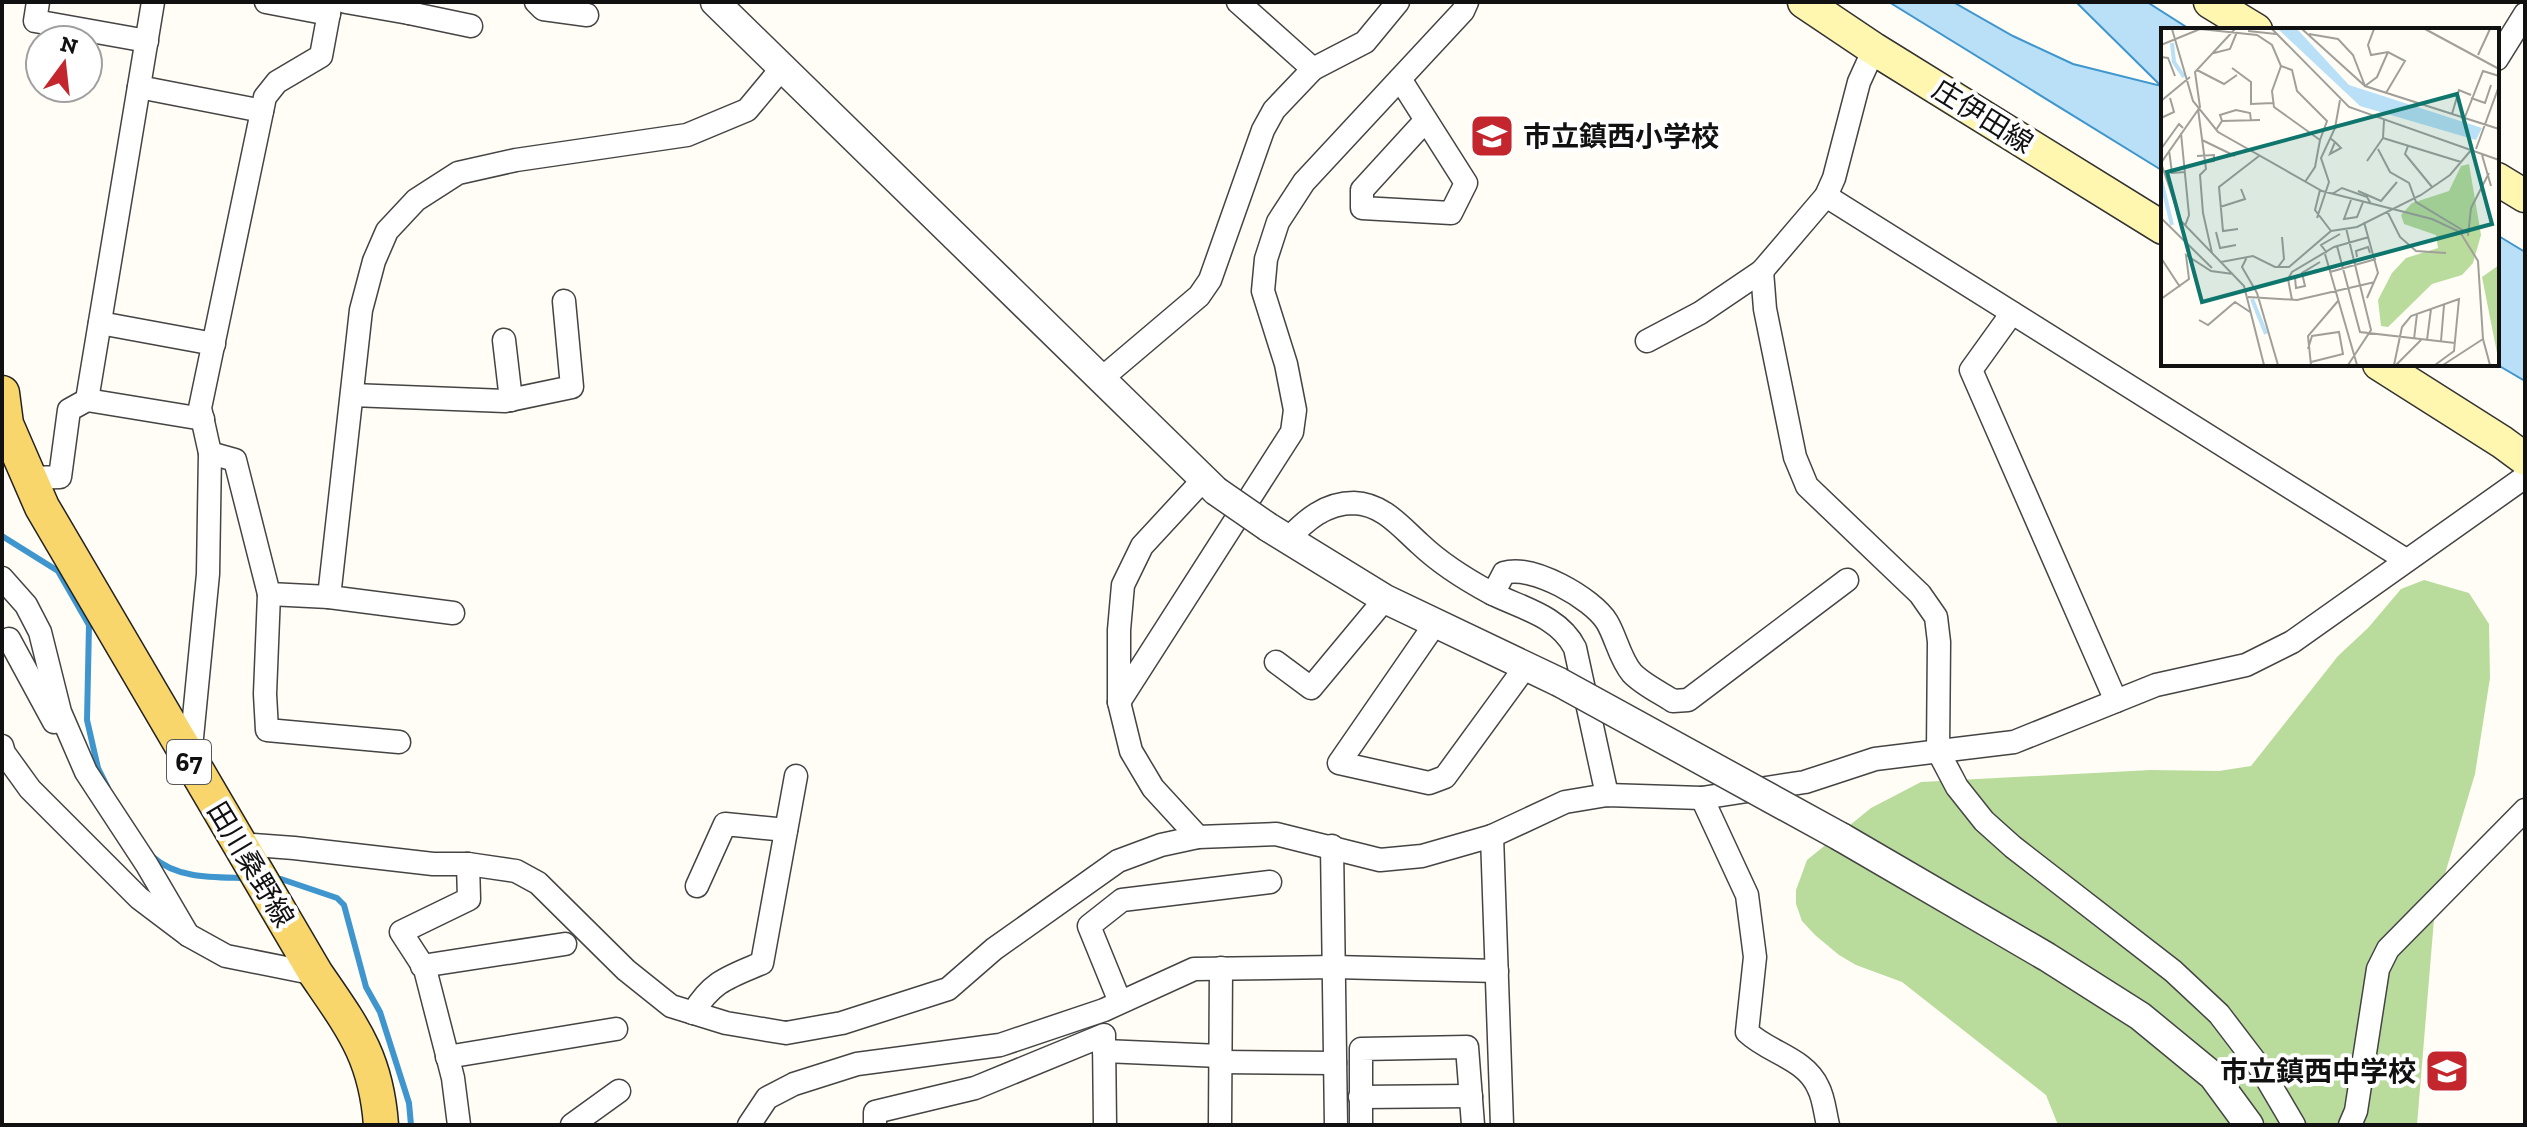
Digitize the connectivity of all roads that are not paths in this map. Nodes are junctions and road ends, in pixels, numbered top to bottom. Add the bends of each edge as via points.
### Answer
1 (38, 2) edge
2 (153, 2) edge
3 (266, 2) edge
4 (536, 2) edge
5 (715, 2) edge
6 (1238, 2) edge
7 (1398, 2) edge
8 (1467, 2) edge
9 (1804, 2) edge
10 (2210, 2) edge
11 (336, 6) edge
12 (409, 7) edge
13 (2525, 14) edge
14 (587, 15) dead end
15 (471, 26) dead end
16 (2253, 28) edge
17 (147, 41) junction
18 (1874, 49) junction
19 (2499, 56) edge
20 (782, 68) junction
21 (1313, 69) junction
22 (1400, 79) junction
23 (139, 87) junction
24 (262, 111) junction
25 (1426, 120) junction
26 (2499, 180) edge
27 (1826, 196) junction
28 (2525, 196) edge
29 (2161, 227) edge
30 (1762, 271) junction
31 (564, 301) dead end
32 (2012, 313) junction
33 (100, 323) junction
34 (504, 340) dead end
35 (1647, 341) dead end
36 (214, 344) junction
37 (2382, 366) edge
38 (1101, 379) junction
39 (2, 393) edge
40 (352, 395) junction
41 (87, 400) junction
42 (511, 400) junction
43 (203, 419) junction
44 (210, 453) junction
45 (2525, 459) edge
46 (2525, 477) edge
47 (29, 478) junction
48 (1210, 485) junction
49 (1278, 533) junction
50 (2406, 560) junction
51 (2, 578) edge
52 (1847, 580) dead end
53 (269, 594) junction
54 (1493, 594) junction
55 (329, 597) junction
56 (1385, 599) junction
57 (453, 613) dead end
58 (1435, 624) junction
59 (9, 639) dead end
60 (1276, 662) dead end
61 (1526, 666) junction
62 (2116, 701) junction
63 (1119, 702) junction
64 (67, 728) junction
65 (399, 742) dead end
66 (2, 746) edge
67 (1938, 751) junction
68 (190, 763) junction
69 (796, 776) dead end
70 (1607, 795) junction
71 (1702, 798) junction
72 (2525, 810) edge
73 (786, 830) junction
74 (1492, 836) junction
75 (1198, 837) junction
76 (240, 844) junction
77 (1332, 846) junction
78 (468, 864) junction
79 (1270, 882) dead end
80 (697, 886) dead end
81 (188, 935) junction
82 (565, 944) dead end
83 (422, 966) junction
84 (1334, 967) junction
85 (1221, 968) junction
86 (1497, 971) junction
87 (316, 974) junction
88 (1112, 1006) junction
89 (693, 1013) junction
90 (616, 1029) dead end
91 (1104, 1043) junction
92 (447, 1057) junction
93 (1220, 1059) junction
94 (1335, 1063) junction
95 (619, 1091) dead end
96 (1471, 1096) junction
97 (1360, 1097) junction
98 (381, 1125) edge
99 (459, 1125) edge
100 (572, 1125) edge
101 (749, 1125) edge
102 (875, 1125) edge
103 (1105, 1125) edge
104 (1220, 1125) edge
105 (1336, 1125) edge
106 (1361, 1125) edge
107 (1473, 1125) edge
108 (1502, 1125) edge
109 (1828, 1125) edge
110 (2249, 1125) edge
111 (2294, 1125) edge
112 (2350, 1125) edge

1 - 17 street via 35,21
2 - 17 street
3 - 11 street
4 - 14 street via 543,9
5 - 20 street
6 - 21 street
7 - 21 street via 1365,42
8 - 22 street
9 - 18 main road, 庄伊田線
10 - 16 main road
11 - 12 street
11 - 24 street via 321,56 277,82
12 - 15 street
13 - 19 street
17 - 23 street
18 - 27 street via 1859,82
18 - 29 main road, 庄伊田線
20 - 38 street
20 - 40 street via 747,110 687,135 458,173 416,200 387,231 374,261 361,310
21 - 38 street via 1274,110 1263,130 1210,280 1199,296
22 - 25 street
22 - 63 street via 1304,182 1278,222 1263,291 1286,364 1295,410 1292,432
23 - 24 street
23 - 33 street
24 - 36 street
25 - 25 street via 1466,183 1451,213 1362,208 1362,190
26 - 28 main road
27 - 30 street
27 - 32 street
30 - 35 street
30 - 67 street via 1795,457 1807,486 1920,594 1936,617
31 - 42 street via 572,387
32 - 50 street
32 - 62 street via 1971,370
33 - 36 street
33 - 41 street
34 - 42 street
36 - 43 street via 200,408
37 - 45 main road
38 - 48 street
39 - 47 main road, 田川桑野線 / 67 via 6,424
40 - 42 street
40 - 55 street
41 - 43 street
41 - 47 street via 69,410 60,477
43 - 44 street
44 - 53 street via 235,460
44 - 68 street via 208,574
46 - 50 street
47 - 68 main road, 田川桑野線 / 67
48 - 49 street, bridge
48 - 63 street via 1142,546 1123,585
49 - 54 street via 1331,506 1356,503 1384,511 1433,556
49 - 56 street
50 - 62 street via 2292,642 2246,665 2156,685
51 - 64 street via 26,605 40,632
52 - 54 street via 1688,700 1673,701 1632,673 1606,621 1593,605 1563,586 1515,569 1504,573
53 - 55 street
53 - 65 street via 267,730
54 - 70 street via 1545,617 1568,634
55 - 57 street
56 - 58 street
56 - 60 street via 1311,688
58 - 61 street
58 - 61 street via 1339,763 1429,783 1445,777
59 - 64 street via 53,722
61 - 110 street, bridge via 1841,837 2140,1016 2213,1076
62 - 67 street via 2014,742
63 - 75 street via 1131,751 1153,788
64 - 81 street via 86,772
66 - 81 street via 30,789 139,898
67 - 71 street via 1875,759 1805,782
67 - 111 street via 1984,821 2173,971 2219,1014 2261,1069
68 - 76 main road, 田川桑野線 / 67
69 - 73 street
70 - 71 street
70 - 74 street via 1565,802
71 - 109 street via 1747,895 1755,957 1747,1032 1801,1065 1818,1087
72 - 112 street via 2388,949 2378,969
73 - 80 street via 725,824
73 - 89 street via 762,963 706,992
74 - 77 street via 1422,856 1380,860
74 - 86 street
75 - 77 street via 1276,834
75 - 89 street via 1118,861 994,949 948,989 842,1023 786,1033
76 - 78 street
76 - 87 main road, 田川桑野線 / 67
77 - 84 street
78 - 83 street via 469,899 401,932
78 - 89 street via 516,871 538,883 626,970 671,1006
79 - 88 street via 1122,900 1089,926
81 - 87 street via 226,956
82 - 83 street
83 - 92 street
84 - 85 street
84 - 86 street
84 - 94 street
85 - 88 street via 1194,969
85 - 93 street
86 - 108 street
87 - 98 main road, 田川桑野線 / 67 via 360,1039 379,1093
88 - 91 street
88 - 101 street via 1000,1045 857,1064 794,1084 767,1098
90 - 92 street
91 - 93 street
91 - 102 street via 975,1088 875,1112
91 - 103 street
92 - 99 street
93 - 94 street
93 - 104 street
94 - 105 street
95 - 100 street
96 - 97 street
96 - 97 street via 1467,1047 1361,1049
96 - 107 street
97 - 106 street

